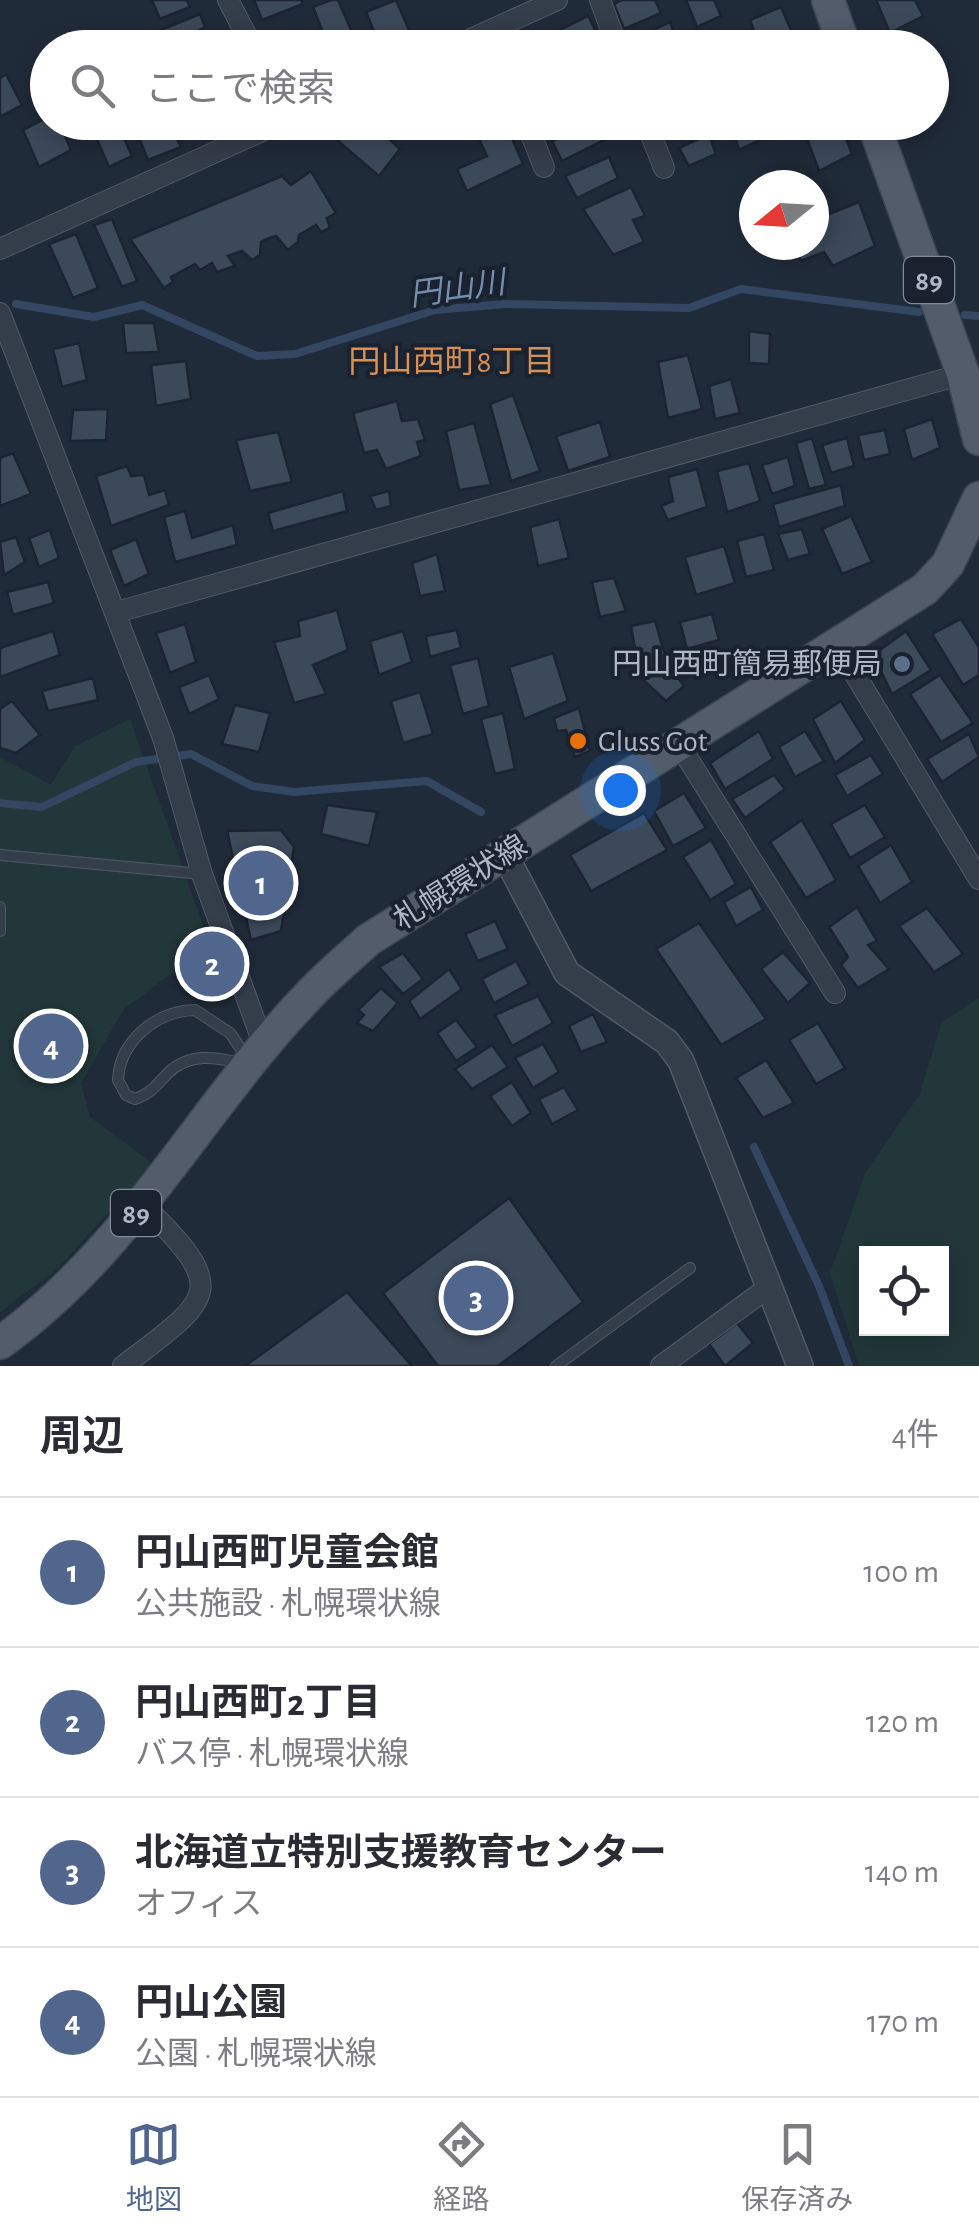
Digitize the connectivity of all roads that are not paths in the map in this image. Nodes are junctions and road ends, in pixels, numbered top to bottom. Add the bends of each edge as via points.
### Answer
1 (228, 0) edge
2 (557, 0) edge
3 (600, 0) edge
4 (828, 0) edge
5 (244, 30) edge
6 (505, 30) edge
7 (611, 30) edge
8 (839, 30) edge
9 (242, 140) edge
10 (533, 140) edge
11 (653, 140) edge
12 (878, 140) edge
13 (544, 167) dead end
14 (664, 168) dead end
15 (0, 249) edge
16 (0, 313) edge
17 (963, 374) junction
18 (979, 439) edge
19 (979, 498) edge
20 (117, 612) junction
21 (836, 643) junction
22 (678, 744) junction
23 (0, 855) edge
24 (504, 855) junction
25 (202, 874) junction
26 (979, 878) edge
27 (0, 907) edge
28 (0, 930) edge
29 (836, 993) dead end
30 (259, 1057) junction
31 (143, 1205) junction
32 (690, 1268) dead end
33 (770, 1287) junction
34 (0, 1342) edge
35 (795, 1364) edge
36 (123, 1366) edge
37 (556, 1366) edge
38 (661, 1366) edge

1 - 5 street
2 - 6 street
3 - 7 street
4 - 8 main road
9 - 15 street
10 - 13 street
11 - 14 street
12 - 17 main road, 89
16 - 20 street
17 - 18 main road, 89
17 - 20 street
19 - 21 main road, 札幌環状線 / 89 via 948,564 925,588
20 - 25 street via 183,796
21 - 22 main road, 札幌環状線 / 89
21 - 26 street
22 - 24 main road, 札幌環状線 / 89
22 - 29 street
23 - 25 lane
24 - 30 main road, 札幌環状線 / 89 via 368,940 311,992
24 - 33 street via 567,973 667,1042 681,1060
25 - 30 street
27 - 28 lane
30 - 30 lane via 186,1061 135,1099 118,1080 126,1049 156,1018 180,1010 218,1023
30 - 31 main road, 札幌環状線 / 89
31 - 34 main road, 札幌環状線 / 89 via 46,1310
31 - 36 street via 189,1250 200,1271 200,1298 186,1318
32 - 37 lane
33 - 35 street
33 - 38 street

